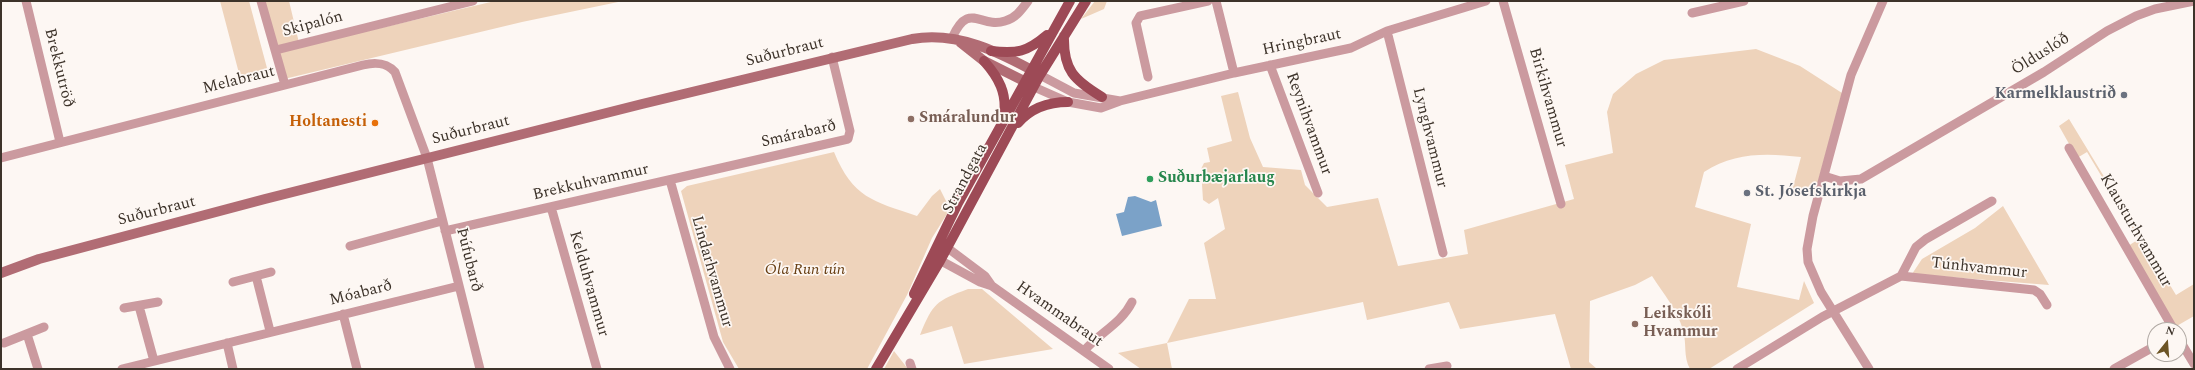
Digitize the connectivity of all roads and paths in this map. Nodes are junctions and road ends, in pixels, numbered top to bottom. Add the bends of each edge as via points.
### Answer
1 (26, 1) edge
2 (261, 1) edge
3 (473, 1) edge
4 (1028, 1) edge
5 (1070, 1) edge
6 (1086, 1) edge
7 (1208, 1) edge
8 (1216, 1) edge
9 (1486, 1) edge
10 (1503, 1) edge
11 (1744, 1) edge
12 (1883, 1) edge
13 (2194, 2) edge
14 (1692, 13) dead end
15 (1052, 31) junction
16 (1387, 31) junction
17 (1064, 34) junction
18 (954, 39) junction
19 (276, 50) junction
20 (991, 51) junction
21 (832, 58) junction
22 (984, 62) junction
23 (1270, 65) junction
24 (1030, 70) junction
25 (1234, 72) junction
26 (1040, 75) junction
27 (1148, 77) dead end
28 (1024, 81) junction
29 (285, 85) junction
30 (1034, 87) junction
31 (1102, 97) junction
32 (1120, 101) junction
33 (1068, 102) junction
34 (1003, 122) junction
35 (1008, 133) junction
36 (60, 142) junction
37 (2069, 148) dead end
38 (1, 158) edge
39 (426, 158) junction
40 (744, 164) joint
41 (1824, 176) junction
42 (670, 180) junction
43 (1318, 193) dead end
44 (1992, 201) dead end
45 (1561, 204) dead end
46 (551, 207) junction
47 (442, 221) junction
48 (445, 231) junction
49 (938, 242) junction
50 (350, 246) dead end
51 (948, 246) junction
52 (1443, 252) dead end
53 (935, 258) junction
54 (271, 272) dead end
55 (1, 273) edge
56 (256, 276) junction
57 (1901, 276) junction
58 (233, 282) dead end
59 (459, 286) junction
60 (992, 286) junction
61 (158, 302) dead end
62 (1132, 302) dead end
63 (2047, 305) dead end
64 (138, 306) junction
65 (124, 308) dead end
66 (1833, 311) junction
67 (343, 314) junction
68 (2169, 322) edge
69 (44, 327) dead end
70 (270, 332) junction
71 (27, 334) junction
72 (4, 342) dead end
73 (226, 343) junction
74 (2147, 350) edge
75 (1084, 351) junction
76 (2187, 352) edge
77 (154, 361) junction
78 (2194, 364) edge
79 (1447, 366) dead end
80 (38, 369) edge
81 (122, 369) edge
82 (233, 369) edge
83 (357, 369) edge
84 (480, 369) edge
85 (597, 369) edge
86 (730, 369) edge
87 (876, 369) edge
88 (1109, 369) edge
89 (1429, 369) edge
90 (1737, 369) edge
91 (1869, 369) edge
92 (2114, 369) edge

1 - 36 street, Brekkutröð
2 - 19 street, Skipalón
3 - 19 street, Skipalón
4 - 18 street via 1014,17 1005,22 974,17 965,19 958,23
5 - 15 main road, Strandgata
6 - 17 main road, Strandgata
7 - 27 street via 1140,16 1137,19
8 - 25 street
9 - 16 street, Hringbraut
10 - 45 street, Birkihvammur
11 - 14 street
12 - 41 street via 1851,75
13 - 41 street, Ölduslóð via 2155,9 2113,28 2044,72 1861,179 1840,181
15 - 20 main road via 1024,51
15 - 24 main road, Strandgata
16 - 23 street, Hringbraut via 1351,48
16 - 52 street, Lynghvammur
17 - 26 main road, Strandgata
17 - 31 main road via 1065,57 1072,73 1082,85
18 - 20 street, Suðurbraut via 974,43
18 - 21 street, Suðurbraut via 916,38
18 - 22 street
19 - 29 street, Skipalón
20 - 24 street, Suðurbraut
21 - 39 street, Suðurbraut
21 - 40 street, Smárabarð via 850,131 848,139
22 - 28 street
22 - 34 main road via 999,81 1005,97
23 - 25 street, Hringbraut
23 - 43 street, Reynihvammur
24 - 26 street, Suðurbraut
24 - 28 main road, Strandgata
25 - 32 street, Hringbraut
26 - 30 main road, Strandgata
26 - 31 street, Hringbraut via 1074,92
28 - 30 street
28 - 34 main road, Strandgata
29 - 36 street, Melabraut
29 - 39 street, Melabraut via 373,63 390,67 395,72
30 - 33 street, Hringbraut
30 - 35 main road, Strandgata
31 - 32 street, Hringbraut
32 - 33 street, Hringbraut via 1101,108
33 - 35 main road via 1056,102 1032,110
34 - 49 main road, Strandgata
35 - 51 main road, Strandgata
36 - 38 street, Melabraut
37 - 68 street, Klausturhvammur
39 - 47 street, Þúfubarð
39 - 55 street, Suðurbraut via 120,237 39,259
40 - 42 street, Brekkuhvammur
41 - 66 street via 1807,249 1808,262 1821,292
42 - 46 street, Brekkuhvammur
42 - 86 street, Lindarhvammur via 714,337
44 - 57 street, Túnhvammur via 1916,247
46 - 48 street, Brekkuhvammur
46 - 85 street, Kelduhvammur
47 - 48 street, Þúfubarð
47 - 50 street
48 - 59 street, Þúfubarð
49 - 51 street, Hvammabraut
49 - 53 main road, Strandgata
51 - 53 main road, Strandgata
51 - 60 street, Hvammabraut via 985,276
53 - 60 street, Hvammabraut
53 - 87 main road, Strandgata
54 - 56 street
56 - 58 street
56 - 70 street
57 - 63 street, Túnhvammur via 2034,290
57 - 66 street
59 - 67 street, Móabarð
59 - 84 street, Þúfubarð
60 - 75 street, Hvammabraut
61 - 64 street
62 - 75 street via 1121,319 1093,340
64 - 65 street
64 - 77 street
66 - 90 street
66 - 91 street
67 - 70 street, Móabarð
67 - 83 street
69 - 71 street
70 - 73 street, Móabarð
71 - 72 street
71 - 80 street
73 - 77 street, Móabarð
73 - 82 street
74 - 92 street
75 - 88 street, Hvammabraut
76 - 78 street
77 - 81 street, Móabarð
79 - 89 street

